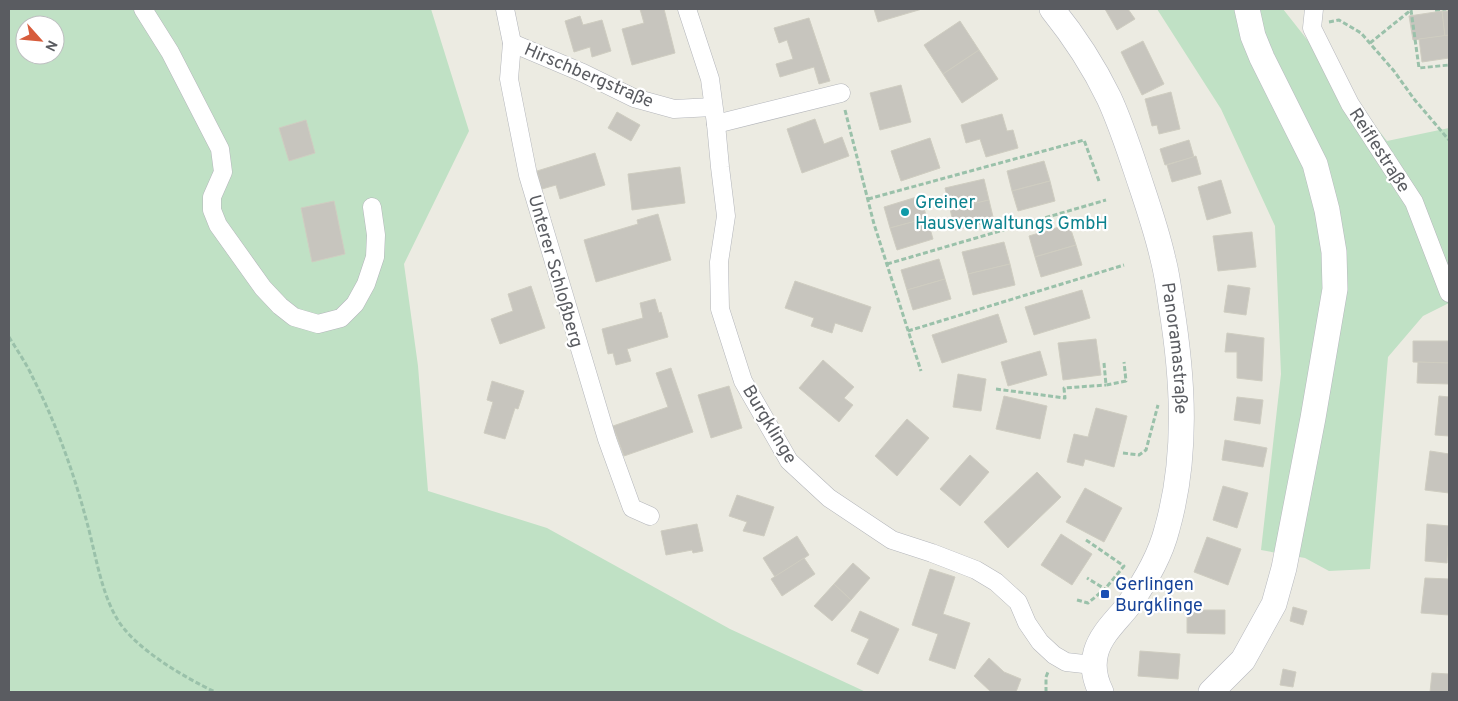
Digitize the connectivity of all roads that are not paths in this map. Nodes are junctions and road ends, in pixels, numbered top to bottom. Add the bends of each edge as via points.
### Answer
1 (143, 9) edge
2 (505, 9) edge
3 (687, 9) edge
4 (1052, 9) edge
5 (1247, 9) edge
6 (1314, 9) edge
7 (512, 43) junction
8 (841, 93) road end
9 (715, 116) junction
10 (372, 207) dead end
11 (1449, 293) edge
12 (650, 516) dead end
13 (1093, 665) junction
14 (1101, 692) edge
15 (1211, 692) edge

1 - 10 street via 170,52 220,149 223,172 212,196 212,210 218,225 263,288 280,306 294,317 318,324 341,318 355,304 375,257
2 - 7 street, Unterer Schloßberg
3 - 9 street via 710,79
4 - 13 main road, Panoramastraße via 1108,97 1146,202 1164,260 1182,411 1178,477 1167,530 1135,596 1102,638
5 - 15 main road via 1262,58 1315,164 1334,252 1335,289 1284,568 1274,604 1243,660
6 - 11 street, Reiflestraße via 1312,28 1350,104 1414,202
7 - 9 street, Hirschbergstraße via 634,98
7 - 12 street, Unterer Schloßberg via 509,79 528,175 552,258 607,439 632,508
8 - 9 street, Hirschbergstraße
9 - 13 street, Burgklinge via 726,216 719,262 720,309 743,381 789,462 829,498 892,540 976,570 996,582 1018,602 1027,623 1054,655 1066,662
13 - 14 main road via 1096,684

